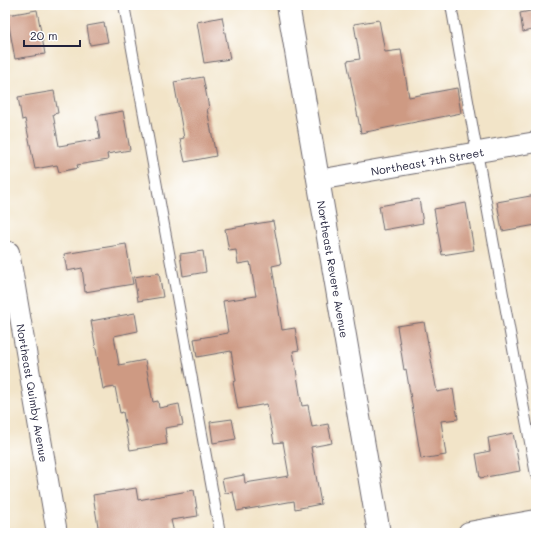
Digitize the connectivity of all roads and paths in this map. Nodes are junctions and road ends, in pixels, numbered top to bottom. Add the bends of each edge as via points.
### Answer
1 (124, 5) edge
2 (288, 5) edge
3 (451, 5) edge
4 (536, 142) edge
5 (477, 152) junction
6 (318, 180) junction
7 (7, 253) edge
8 (536, 475) edge
9 (536, 521) edge
10 (56, 533) edge
11 (220, 533) edge
12 (379, 533) edge
13 (469, 533) edge

1 - 11 lane
2 - 6 street, Northeast Revere Avenue
3 - 5 lane
4 - 5 street, Northeast 7th Street
5 - 6 street, Northeast 7th Street
5 - 8 lane
6 - 12 street, Northeast Revere Avenue
7 - 10 street, Northeast Quimby Avenue
9 - 13 street

